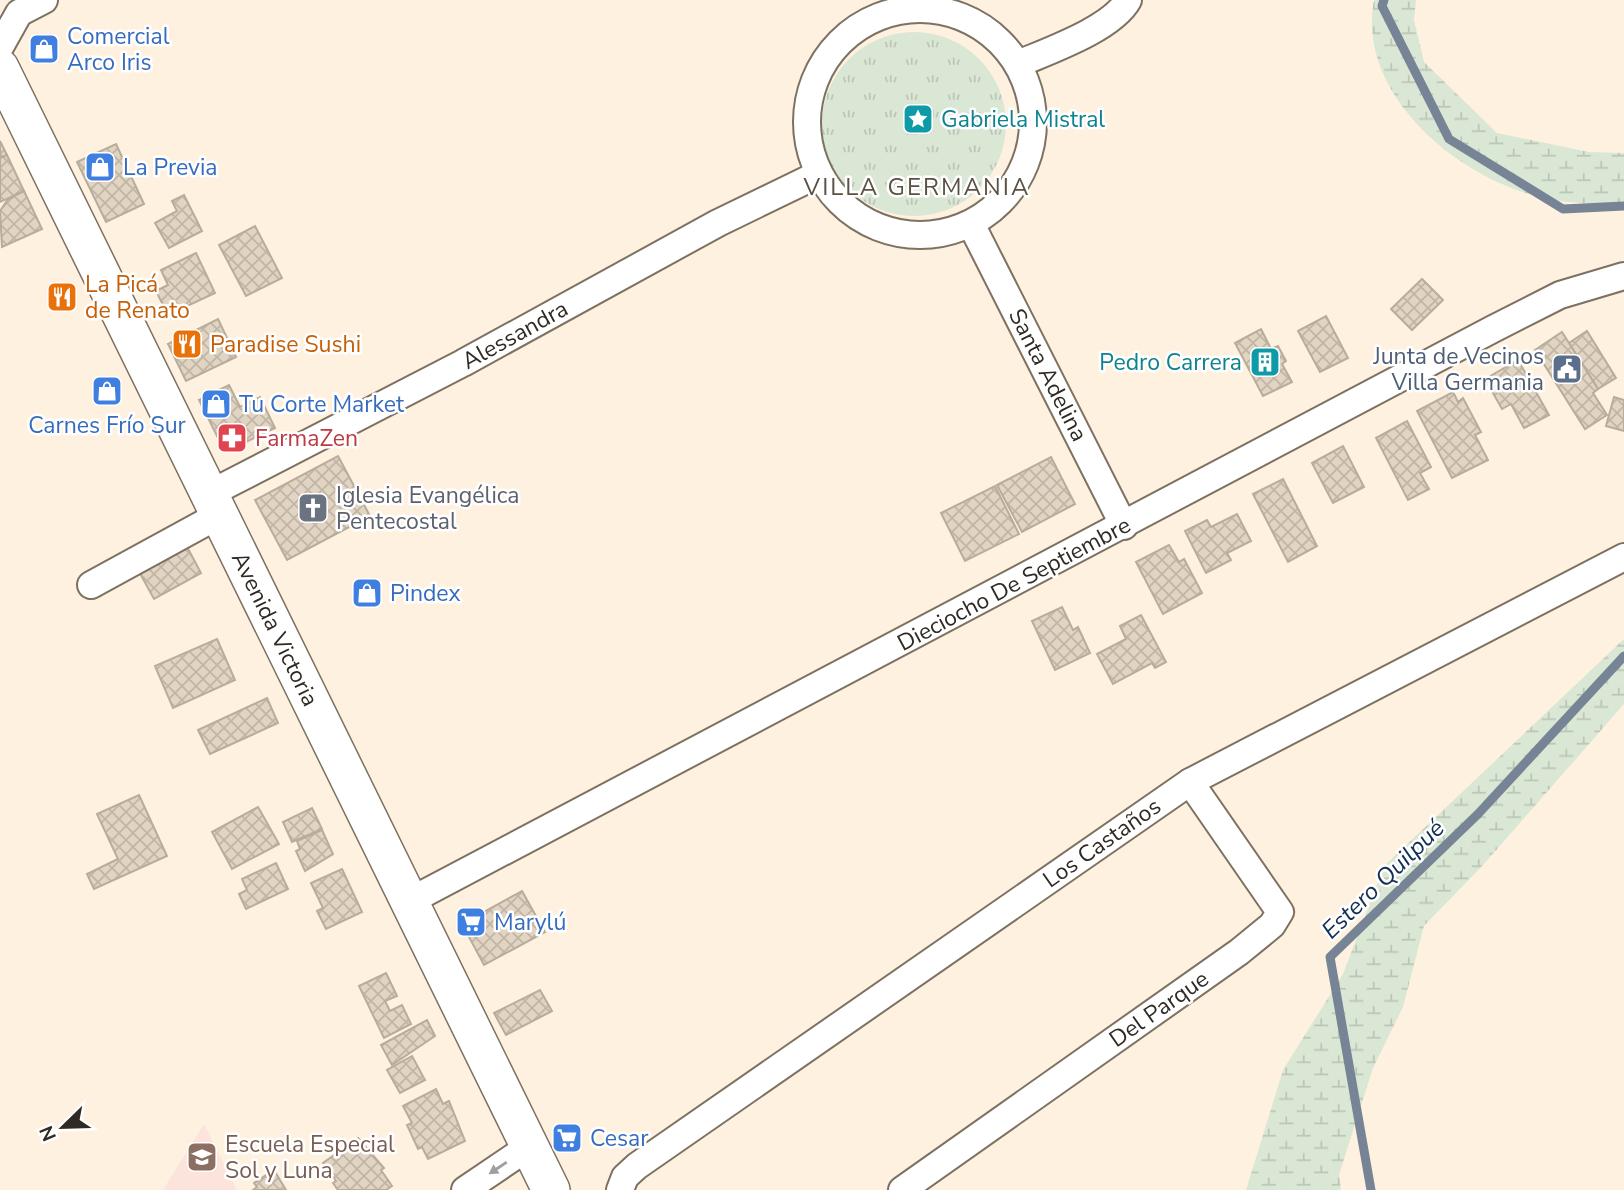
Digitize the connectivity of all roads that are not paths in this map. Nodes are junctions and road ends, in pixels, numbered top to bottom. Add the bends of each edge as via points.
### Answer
1 (44, 0) edge
2 (1128, 0) edge
3 (859, 11) edge
4 (0, 47) edge
5 (1018, 64) junction
6 (0, 68) edge
7 (819, 173) junction
8 (971, 224) junction
9 (1624, 276) edge
10 (214, 505) junction
11 (1124, 526) junction
12 (1624, 557) edge
13 (91, 585) dead end
14 (1190, 782) junction
15 (408, 902) junction
16 (530, 1146) junction
17 (465, 1190) edge
18 (551, 1190) edge
19 (620, 1190) edge
20 (902, 1190) edge

1 - 4 street via 19,13
2 - 5 street via 1108,21
3 - 5 street via 922,8 950,12 977,23 1000,41
3 - 7 street via 818,72 808,106 808,140
5 - 8 street via 1034,115 1025,168 1012,191
6 - 10 street, Avenida Victoria
7 - 8 street via 840,203 868,223 902,235 937,235
7 - 10 street, Alessandra via 718,223
8 - 11 street, Santa Adelina
9 - 11 street, Dieciocho De Septiembre via 1560,295
10 - 13 street, Alessandra
10 - 15 street, Avenida Victoria
11 - 15 street, Dieciocho De Septiembre
12 - 14 street, Los Castaños
14 - 19 street, Los Castaños via 637,1166
14 - 20 street, Del Parque via 1280,912 1272,925
15 - 16 street, Avenida Victoria
16 -> 17 street
16 - 18 street, Avenida Victoria

